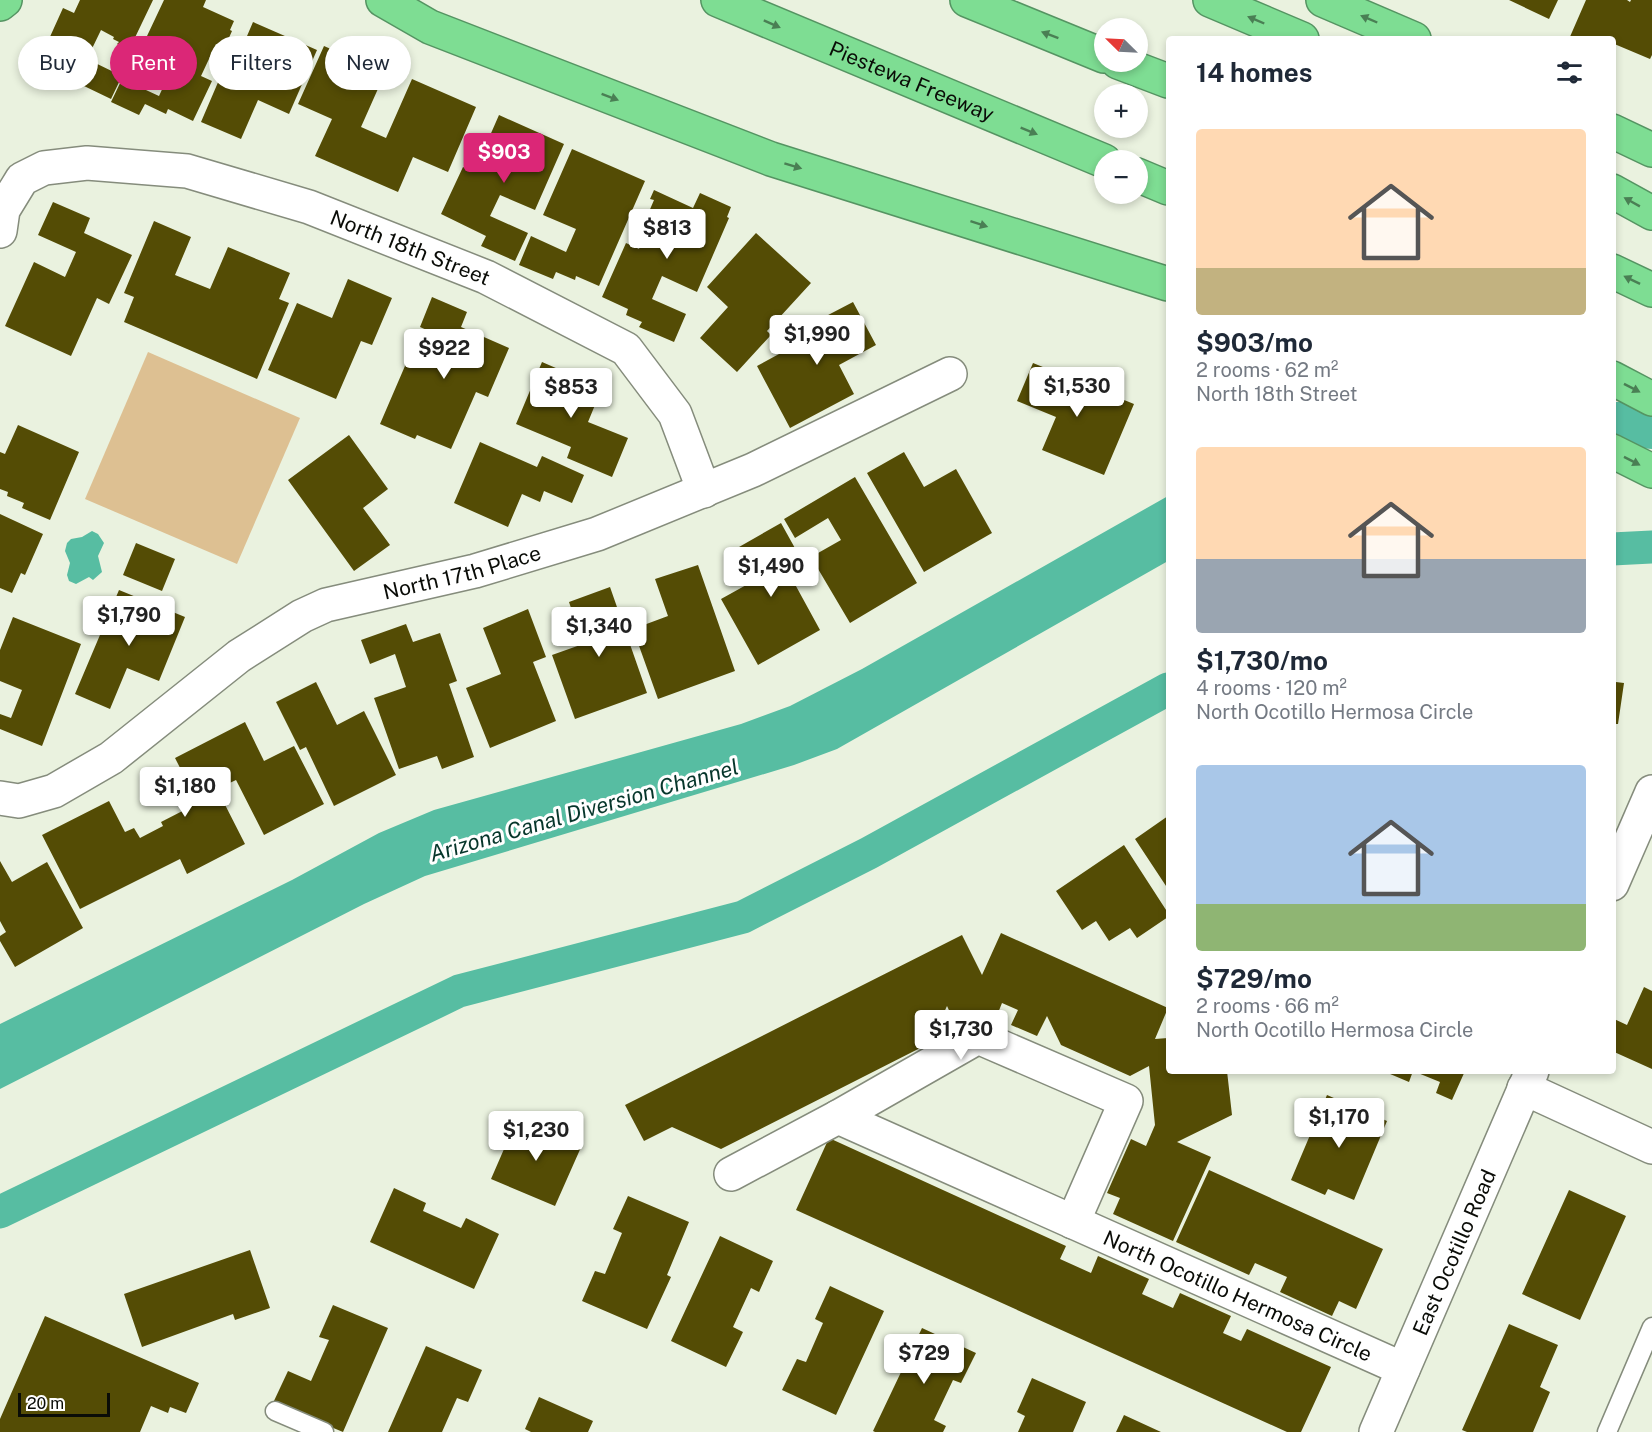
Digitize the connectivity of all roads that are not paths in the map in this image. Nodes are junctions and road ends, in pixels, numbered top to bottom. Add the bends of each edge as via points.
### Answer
1 (5, 0) edge
2 (383, 0) edge
3 (718, 0) edge
4 (967, 0) edge
5 (1210, 0) edge
6 (1323, 0) edge
7 (0, 4) edge
8 (1295, 36) edge
9 (1407, 36) edge
10 (1094, 52) edge
11 (1144, 72) edge
12 (1166, 80) edge
13 (1616, 133) edge
14 (1652, 150) edge
15 (1094, 158) edge
16 (1148, 180) edge
17 (1166, 187) edge
18 (1616, 193) edge
19 (1652, 213) edge
20 (0, 231) edge
21 (1616, 273) edge
22 (1166, 283) edge
23 (1652, 290) edge
24 (950, 374) dead end
25 (1616, 380) edge
26 (1652, 399) edge
27 (1616, 453) edge
28 (1652, 471) edge
29 (704, 491) junction
30 (1652, 792) edge
31 (0, 798) edge
32 (1616, 875) edge
33 (1528, 1080) edge
34 (838, 1117) junction
35 (1652, 1148) edge
36 (731, 1174) dead end
37 (1073, 1221) junction
38 (1652, 1327) edge
39 (1403, 1369) junction
40 (275, 1411) dead end
41 (324, 1432) edge
42 (1376, 1432) edge
43 (1607, 1432) edge

1 - 7 highway
2 -> 22 highway via 430,27 771,159
3 -> 15 highway, Piestewa Freeway
10 -> 4 highway
8 -> 5 highway
9 -> 6 highway
11 - 12 highway
13 - 14 highway
16 - 17 highway
19 -> 18 highway
20 - 29 street, North 18th Street via 3,210 22,178 44,168 87,163 187,171 309,207 486,277 626,349 675,414
23 -> 21 highway
24 - 29 street, North 17th Place
25 -> 26 highway
27 -> 28 highway
29 - 31 street, North 17th Place via 597,534 475,571 326,605 239,656 111,758 54,791 19,801
30 - 32 street
33 - 35 street
33 - 39 street, East Ocotillo Road
34 - 36 street
34 - 37 street, North Ocotillo Hermosa Circle
34 - 37 street via 978,1037 1126,1101
37 - 39 street, North Ocotillo Hermosa Circle
38 - 43 lane
39 - 42 street, East Ocotillo Road
40 - 41 lane

